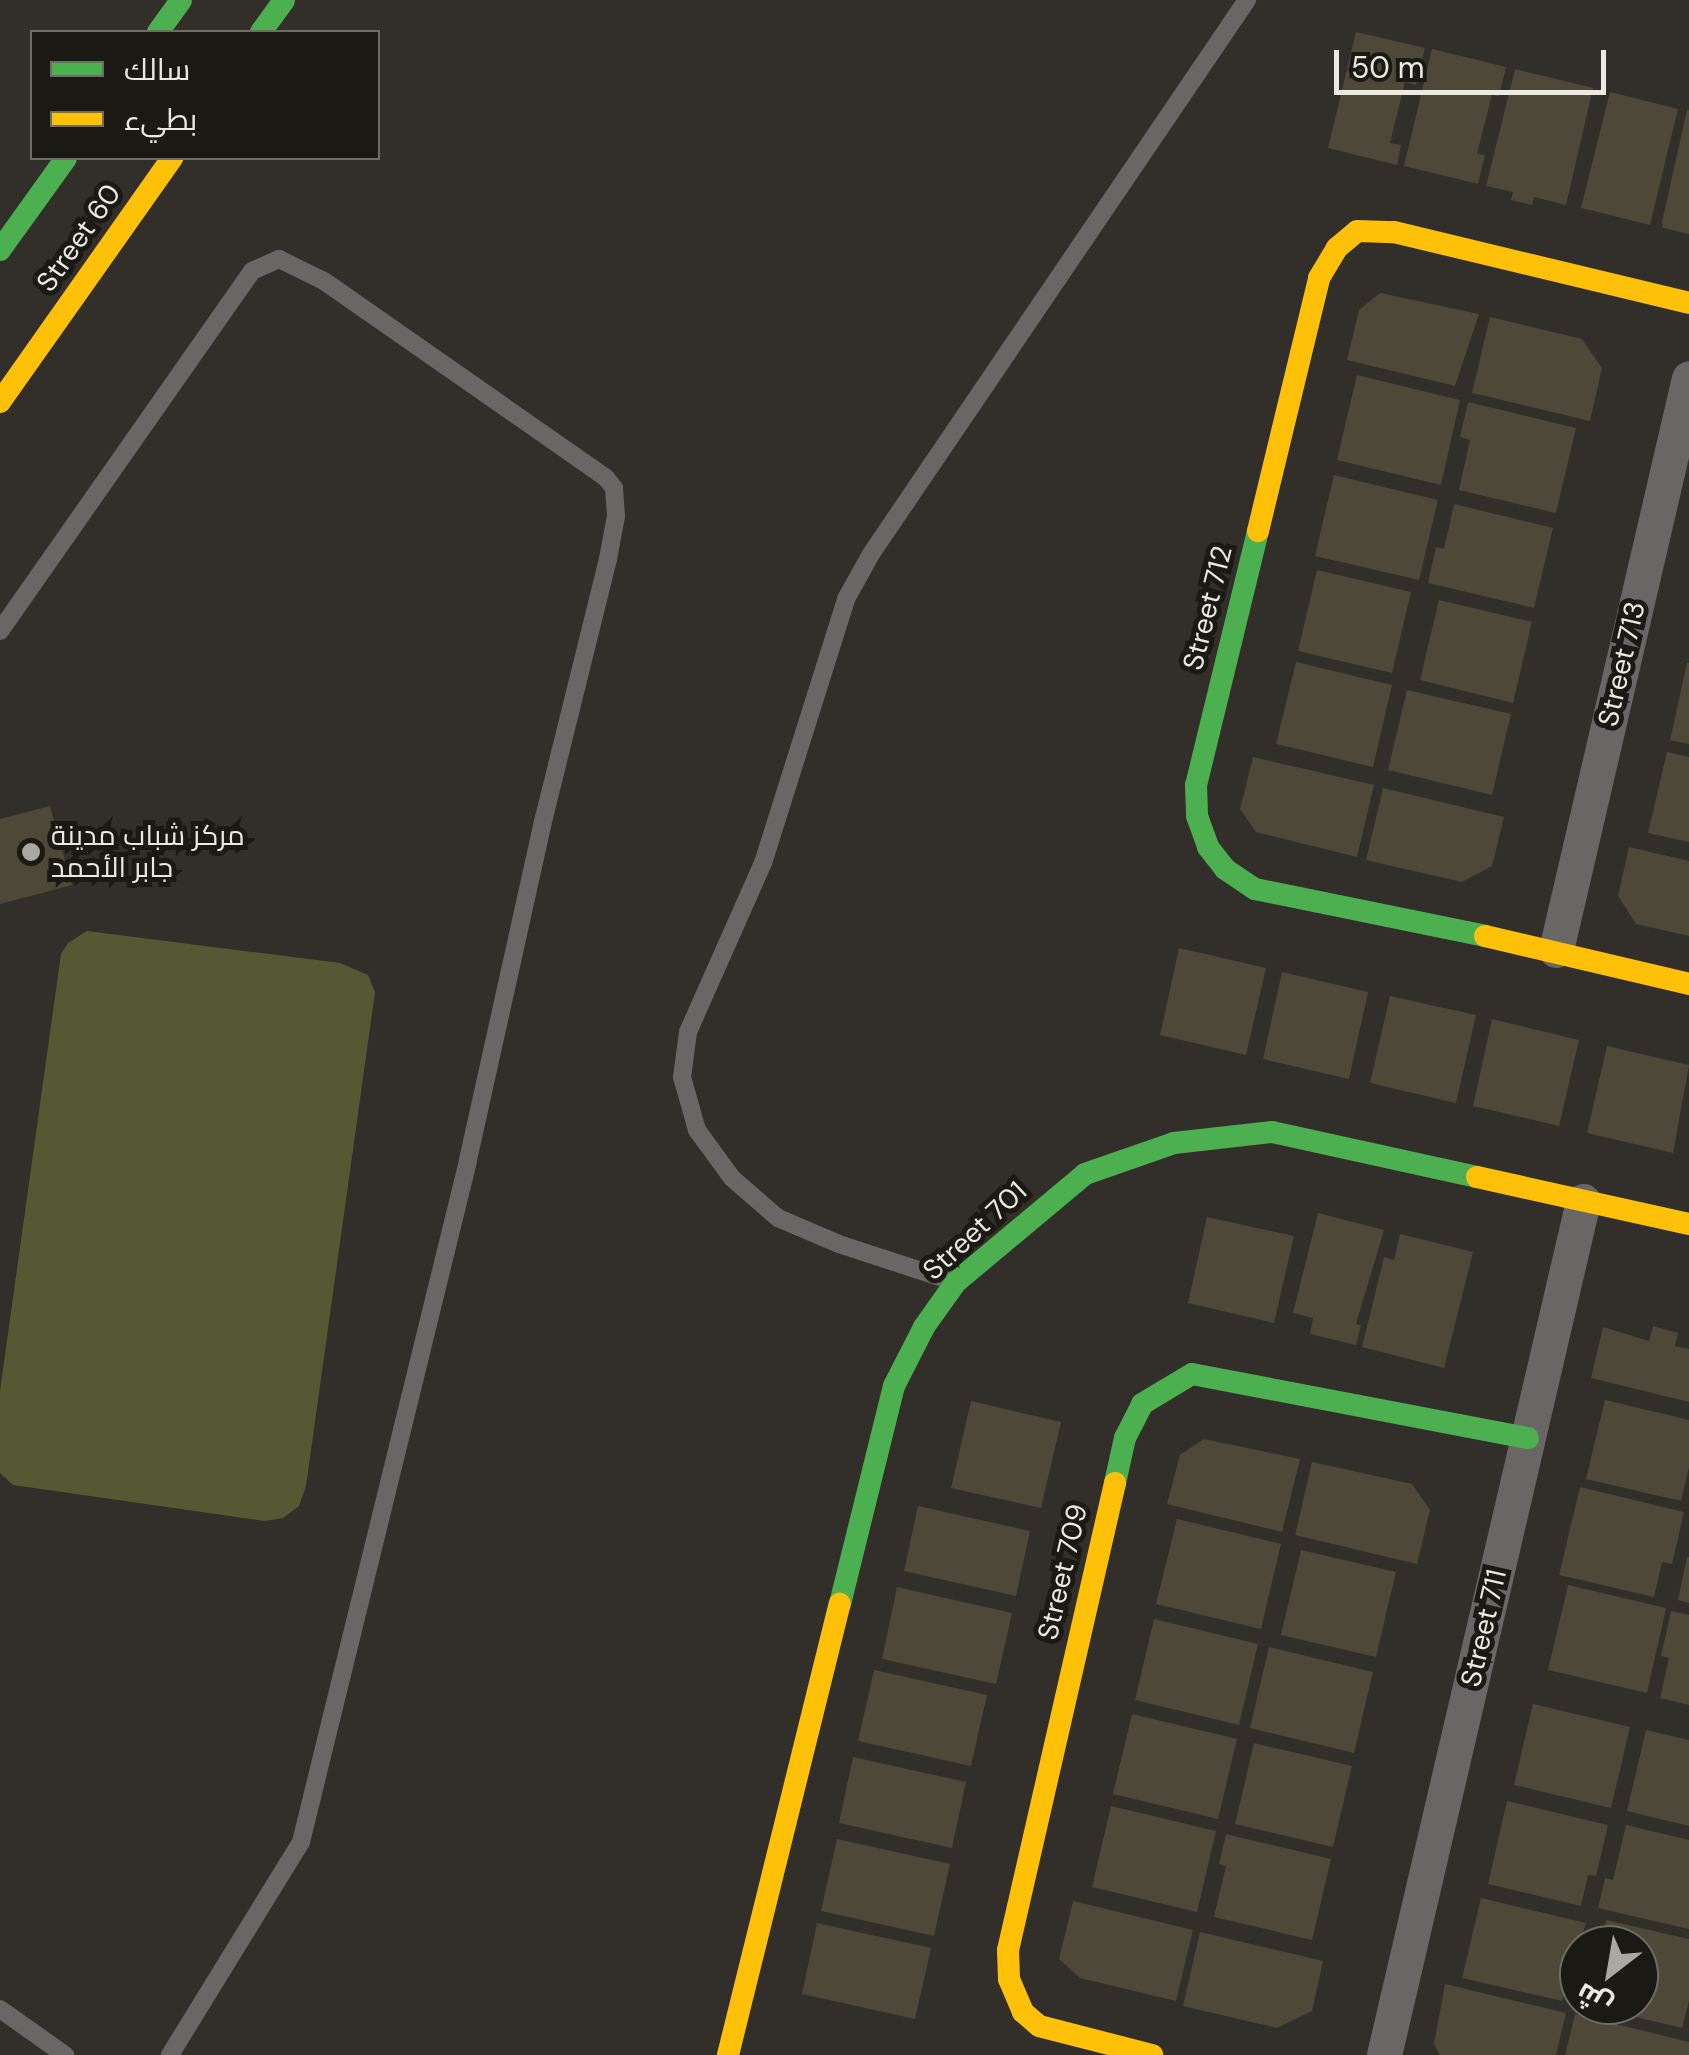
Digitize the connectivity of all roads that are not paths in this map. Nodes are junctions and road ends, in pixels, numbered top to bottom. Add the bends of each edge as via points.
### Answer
1 (182, 0) edge
2 (284, 0) edge
3 (1248, 0) edge
4 (160, 30) edge
5 (262, 30) edge
6 (65, 160) edge
7 (171, 160) edge
8 (0, 250) edge
9 (1689, 303) edge
10 (1689, 378) edge
11 (0, 402) edge
12 (0, 631) edge
13 (1556, 950) junction
14 (1689, 984) edge
15 (1583, 1201) junction
16 (1689, 1224) edge
17 (956, 1282) junction
18 (1528, 1438) junction
19 (0, 2009) edge
20 (65, 2055) edge
21 (170, 2055) edge
22 (728, 2055) edge
23 (1152, 2055) edge
24 (1384, 2055) edge

1 - 4 street
2 - 5 street
3 - 17 lane via 846,599 763,864 688,1032 682,1077 697,1130 732,1178 778,1218
6 - 8 street, Street 60
7 - 11 street, Street 60
9 - 13 street, Street 712 via 1394,232 1357,232 1338,248 1319,278 1196,785 1208,847 1254,889
10 - 13 street, Street 713
12 - 21 lane via 252,272 279,260 315,275 614,488 608,559 301,1842
13 - 14 street, Street 712
15 - 16 street, Street 701
15 - 17 street, Street 701 via 1272,1132 1174,1143 1086,1174
15 - 18 street, Street 711
17 - 22 street, Street 701 via 894,1386
18 - 23 street, Street 709 via 1220,1376 1192,1374 1142,1404 1125,1438 1008,1950 1009,1979 1023,2012 1039,2026
18 - 24 street, Street 711
19 - 20 lane

